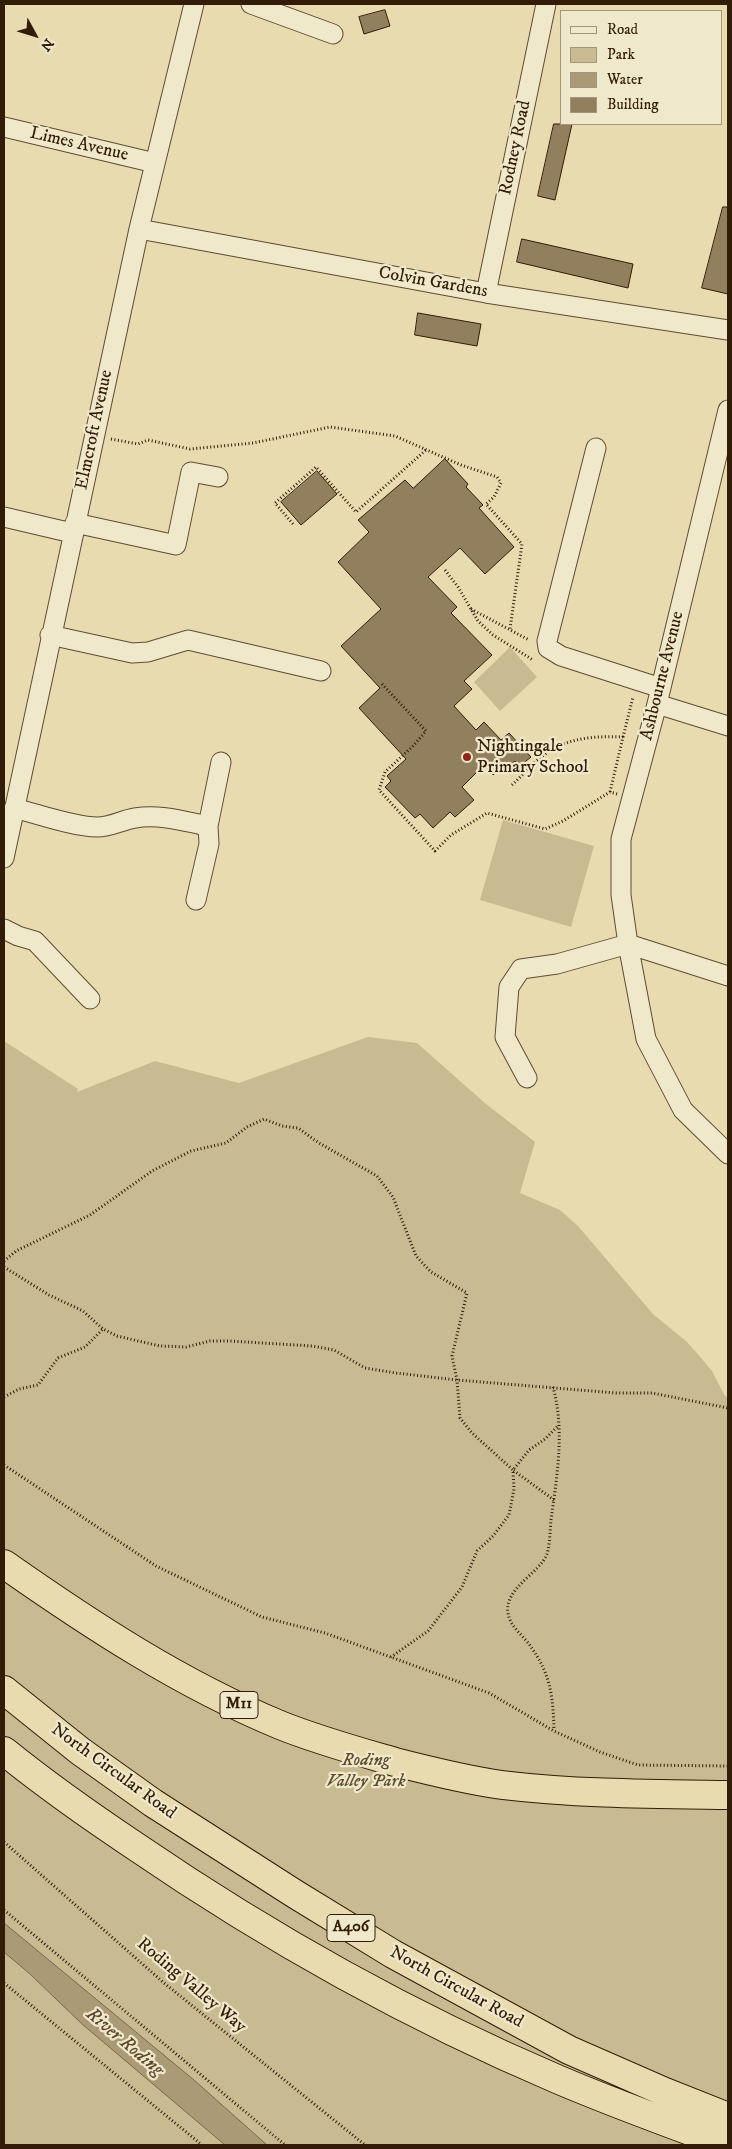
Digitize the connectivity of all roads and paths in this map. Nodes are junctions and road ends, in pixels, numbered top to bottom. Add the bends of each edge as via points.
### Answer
1 (194, 4) edge
2 (251, 4) edge
3 (546, 4) edge
4 (334, 34) dead end
5 (4, 127) edge
6 (155, 163) junction
7 (139, 229) junction
8 (486, 293) junction
9 (728, 330) edge
10 (728, 410) edge
11 (93, 436) junction
12 (596, 448) dead end
13 (427, 449) junction
14 (218, 477) dead end
15 (4, 516) edge
16 (293, 524) dead end
17 (73, 528) junction
18 (471, 609) dead end
19 (510, 630) junction
20 (50, 635) junction
21 (533, 642) dead end
22 (320, 672) dead end
23 (382, 684) dead end
24 (659, 696) junction
25 (728, 726) edge
26 (221, 762) dead end
27 (512, 785) dead end
28 (610, 792) junction
29 (632, 797) junction
30 (14, 808) junction
31 (208, 826) junction
32 (4, 858) edge
33 (196, 900) dead end
34 (4, 929) edge
35 (628, 944) junction
36 (728, 976) edge
37 (90, 999) dead end
38 (527, 1078) dead end
39 (728, 1154) edge
40 (4, 1261) edge
41 (4, 1267) edge
42 (103, 1329) junction
43 (457, 1380) junction
44 (553, 1387) junction
45 (4, 1397) edge
46 (728, 1408) edge
47 (560, 1425) junction
48 (4, 1465) edge
49 (512, 1470) junction
50 (554, 1500) junction
51 (4, 1564) edge
52 (391, 1657) junction
53 (4, 1690) edge
54 (554, 1731) junction
55 (4, 1751) edge
56 (728, 1766) edge
57 (728, 1795) edge
58 (4, 1842) edge
59 (4, 1910) edge
60 (4, 1983) edge
61 (728, 2116) edge
62 (656, 2118) junction
63 (202, 2145) edge
64 (285, 2145) edge
65 (365, 2145) edge
66 (698, 2145) edge
67 (728, 2145) edge

1 - 6 street, Elmcroft Avenue
2 - 4 street
3 - 8 street, Rodney Road
5 - 6 street, Limes Avenue
6 - 7 street, Elmcroft Avenue
7 - 8 street, Colvin Gardens
7 - 11 street, Elmcroft Avenue
8 - 9 street, Colvin Gardens
10 - 24 street, Ashbourne Avenue
11 - 13 path via 138,444 148,440 190,449 253,443 330,428 395,436
11 - 17 street, Elmcroft Avenue
12 - 24 street via 546,641 548,648 561,656
13 - 16 path via 356,512 316,467 275,503
13 - 19 path via 460,465 498,477 501,483 486,504 522,544
14 - 17 street via 192,472 176,545
15 - 17 street
17 - 20 street, Elmcroft Avenue
18 - 19 path
19 - 21 path
20 - 22 street via 132,653 148,652 188,640
20 - 30 street, Elmcroft Avenue
23 - 28 path via 426,731 385,772 379,790 435,851 451,835 487,813 545,829
24 - 25 street
24 - 29 street, Ashbourne Avenue
26 - 31 street
27 - 28 path via 546,753 563,744 596,736 623,738
28 - 29 path
29 - 35 street, Ashbourne Avenue via 621,839 622,895
30 - 31 street via 96,827 151,816
30 - 32 street, Elmcroft Avenue
31 - 33 street via 209,844
34 - 37 street via 35,941
35 - 36 street
35 - 38 street via 556,964 521,969 509,987 505,1037
35 - 39 street, Ashbourne Avenue via 646,1039 682,1110
40 - 43 path via 16,1251 90,1215 152,1171 191,1151 226,1143 264,1119 298,1128 378,1176 393,1197 416,1256 431,1272 467,1293 452,1356
41 - 42 path via 49,1295 83,1311
42 - 43 path via 116,1336 160,1346 186,1347 210,1341 230,1341 312,1346 334,1350 366,1368
42 - 45 path via 85,1347 58,1358 38,1385 19,1389
43 - 44 path
43 - 49 path via 460,1418
44 - 46 path via 652,1393
44 - 47 path
47 - 49 path via 529,1450
47 - 50 path
48 - 52 path via 156,1566 262,1617 325,1633
49 - 50 path
49 - 52 path via 514,1489 509,1515 477,1551 462,1587 428,1631
50 - 54 path via 546,1555 510,1596 508,1612 512,1625 531,1647 549,1678
51 - 57 highway, M11 via 79,1617 152,1662 280,1725 371,1755 501,1785 638,1794
52 - 54 path via 489,1693
53 - 61 highway, North Circular Road / A406 via 80,1751 153,1802 393,1954 569,2050
54 - 56 path via 638,1765
55 - 62 highway, North Circular Road / A406 via 91,1816 269,1933 460,2034 557,2079
58 - 65 path, Roding Valley Way via 164,1983
59 - 64 path
60 - 63 path
62 - 66 highway
62 - 67 highway, North Circular Road / A406

